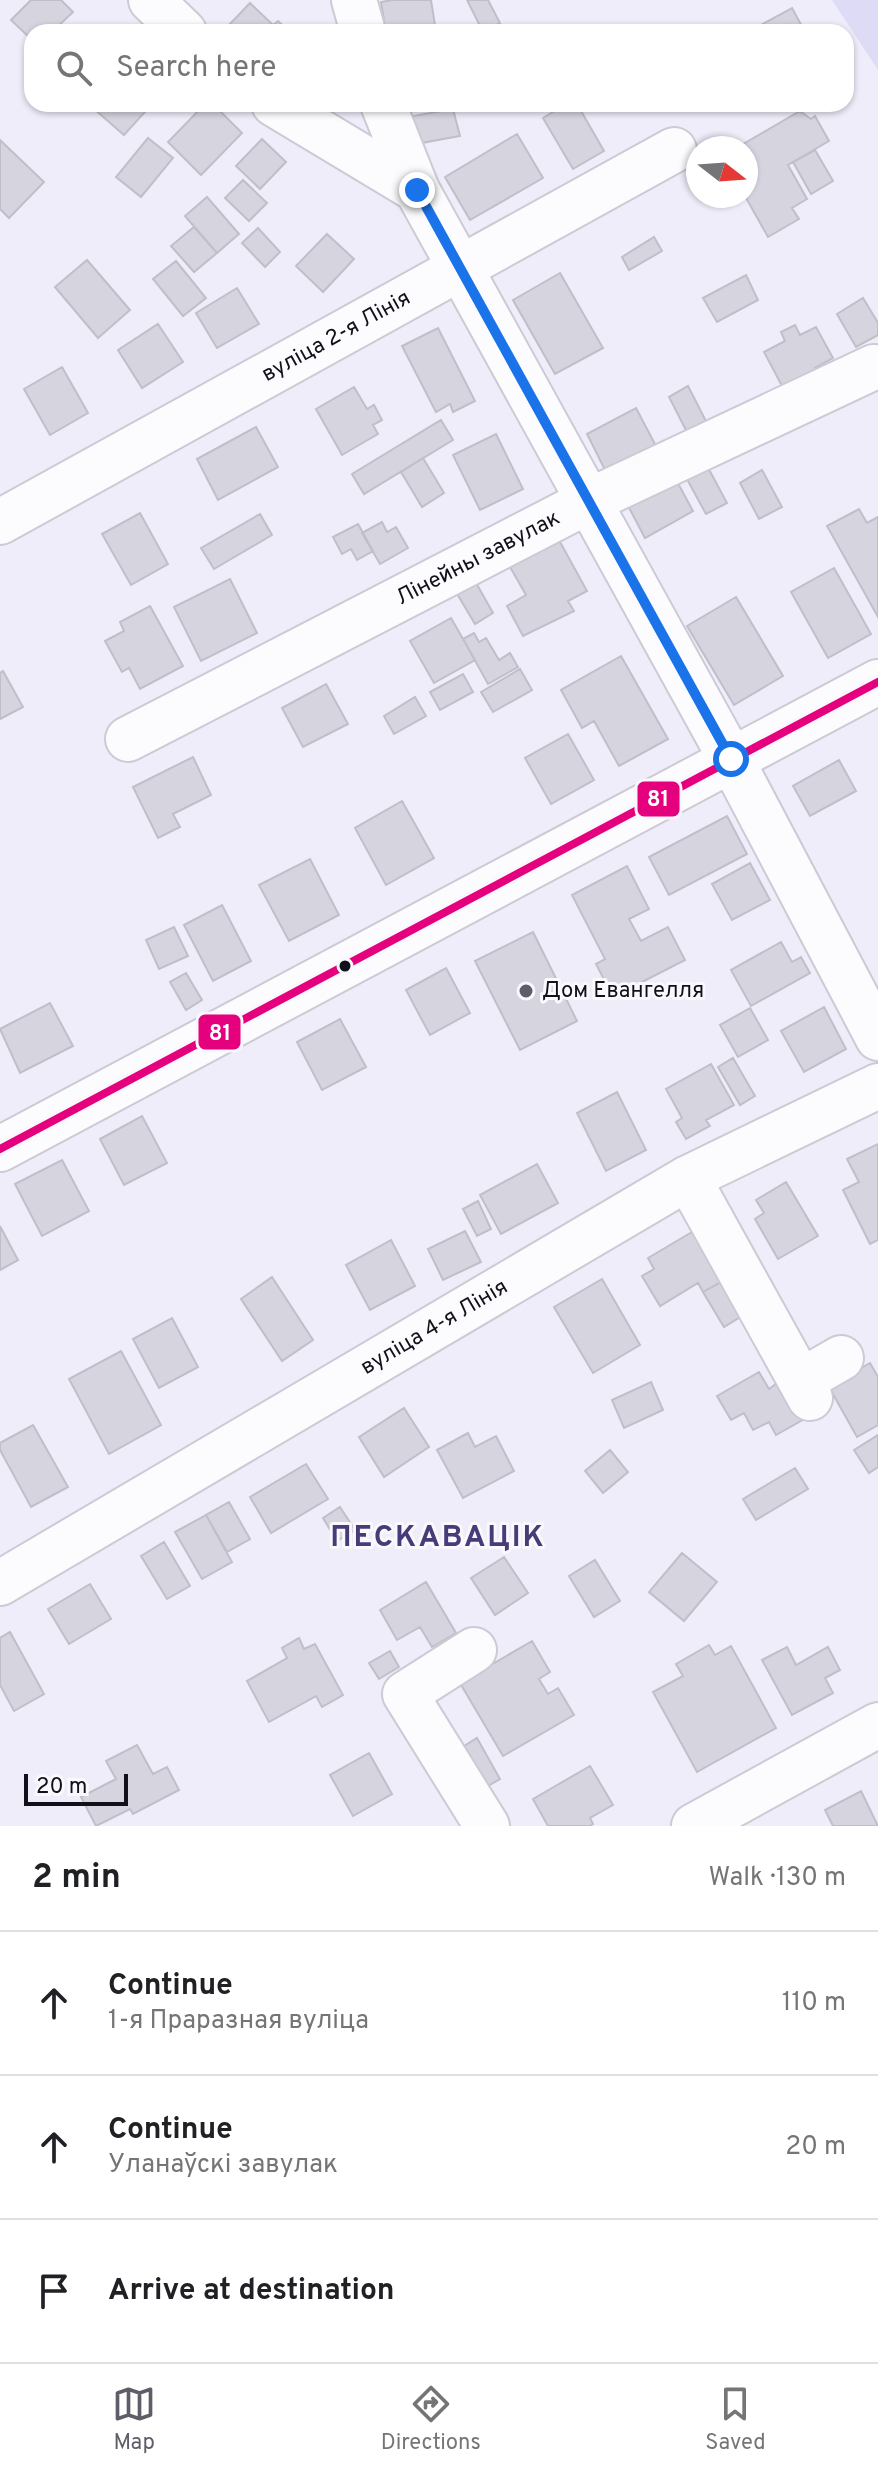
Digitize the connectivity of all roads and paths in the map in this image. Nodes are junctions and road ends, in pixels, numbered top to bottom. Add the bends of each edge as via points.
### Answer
1 (151, 0) edge
2 (354, 0) edge
3 (176, 24) edge
4 (361, 24) edge
5 (287, 112) edge
6 (386, 112) edge
7 (674, 150) dead end
8 (417, 190) junction
9 (460, 271) junction
10 (874, 367) dead end
11 (587, 502) junction
12 (0, 522) edge
13 (878, 682) edge
14 (128, 739) dead end
15 (731, 759) junction
16 (878, 1038) edge
17 (878, 1086) edge
18 (0, 1149) edge
19 (688, 1178) junction
20 (841, 1358) dead end
21 (0, 1583) edge
22 (474, 1650) dead end
23 (878, 1725) edge
24 (487, 1826) edge
25 (694, 1826) edge

1 - 3 street
2 - 4 street
5 - 8 street
6 - 8 street
7 - 9 street, вуліца 2-я Лінія
8 - 9 street
9 - 11 street
9 - 12 street, вуліца 2-я Лінія
10 - 11 street, Лінейны завулак
11 - 14 street, Лінейны завулак
11 - 15 street
13 - 15 street
15 - 16 street
15 - 18 street
17 - 19 street, вуліца 4-я Лінія
19 - 20 street via 805,1390
19 - 21 street, вуліца 4-я Лінія
22 - 24 street via 405,1694
23 - 25 street

